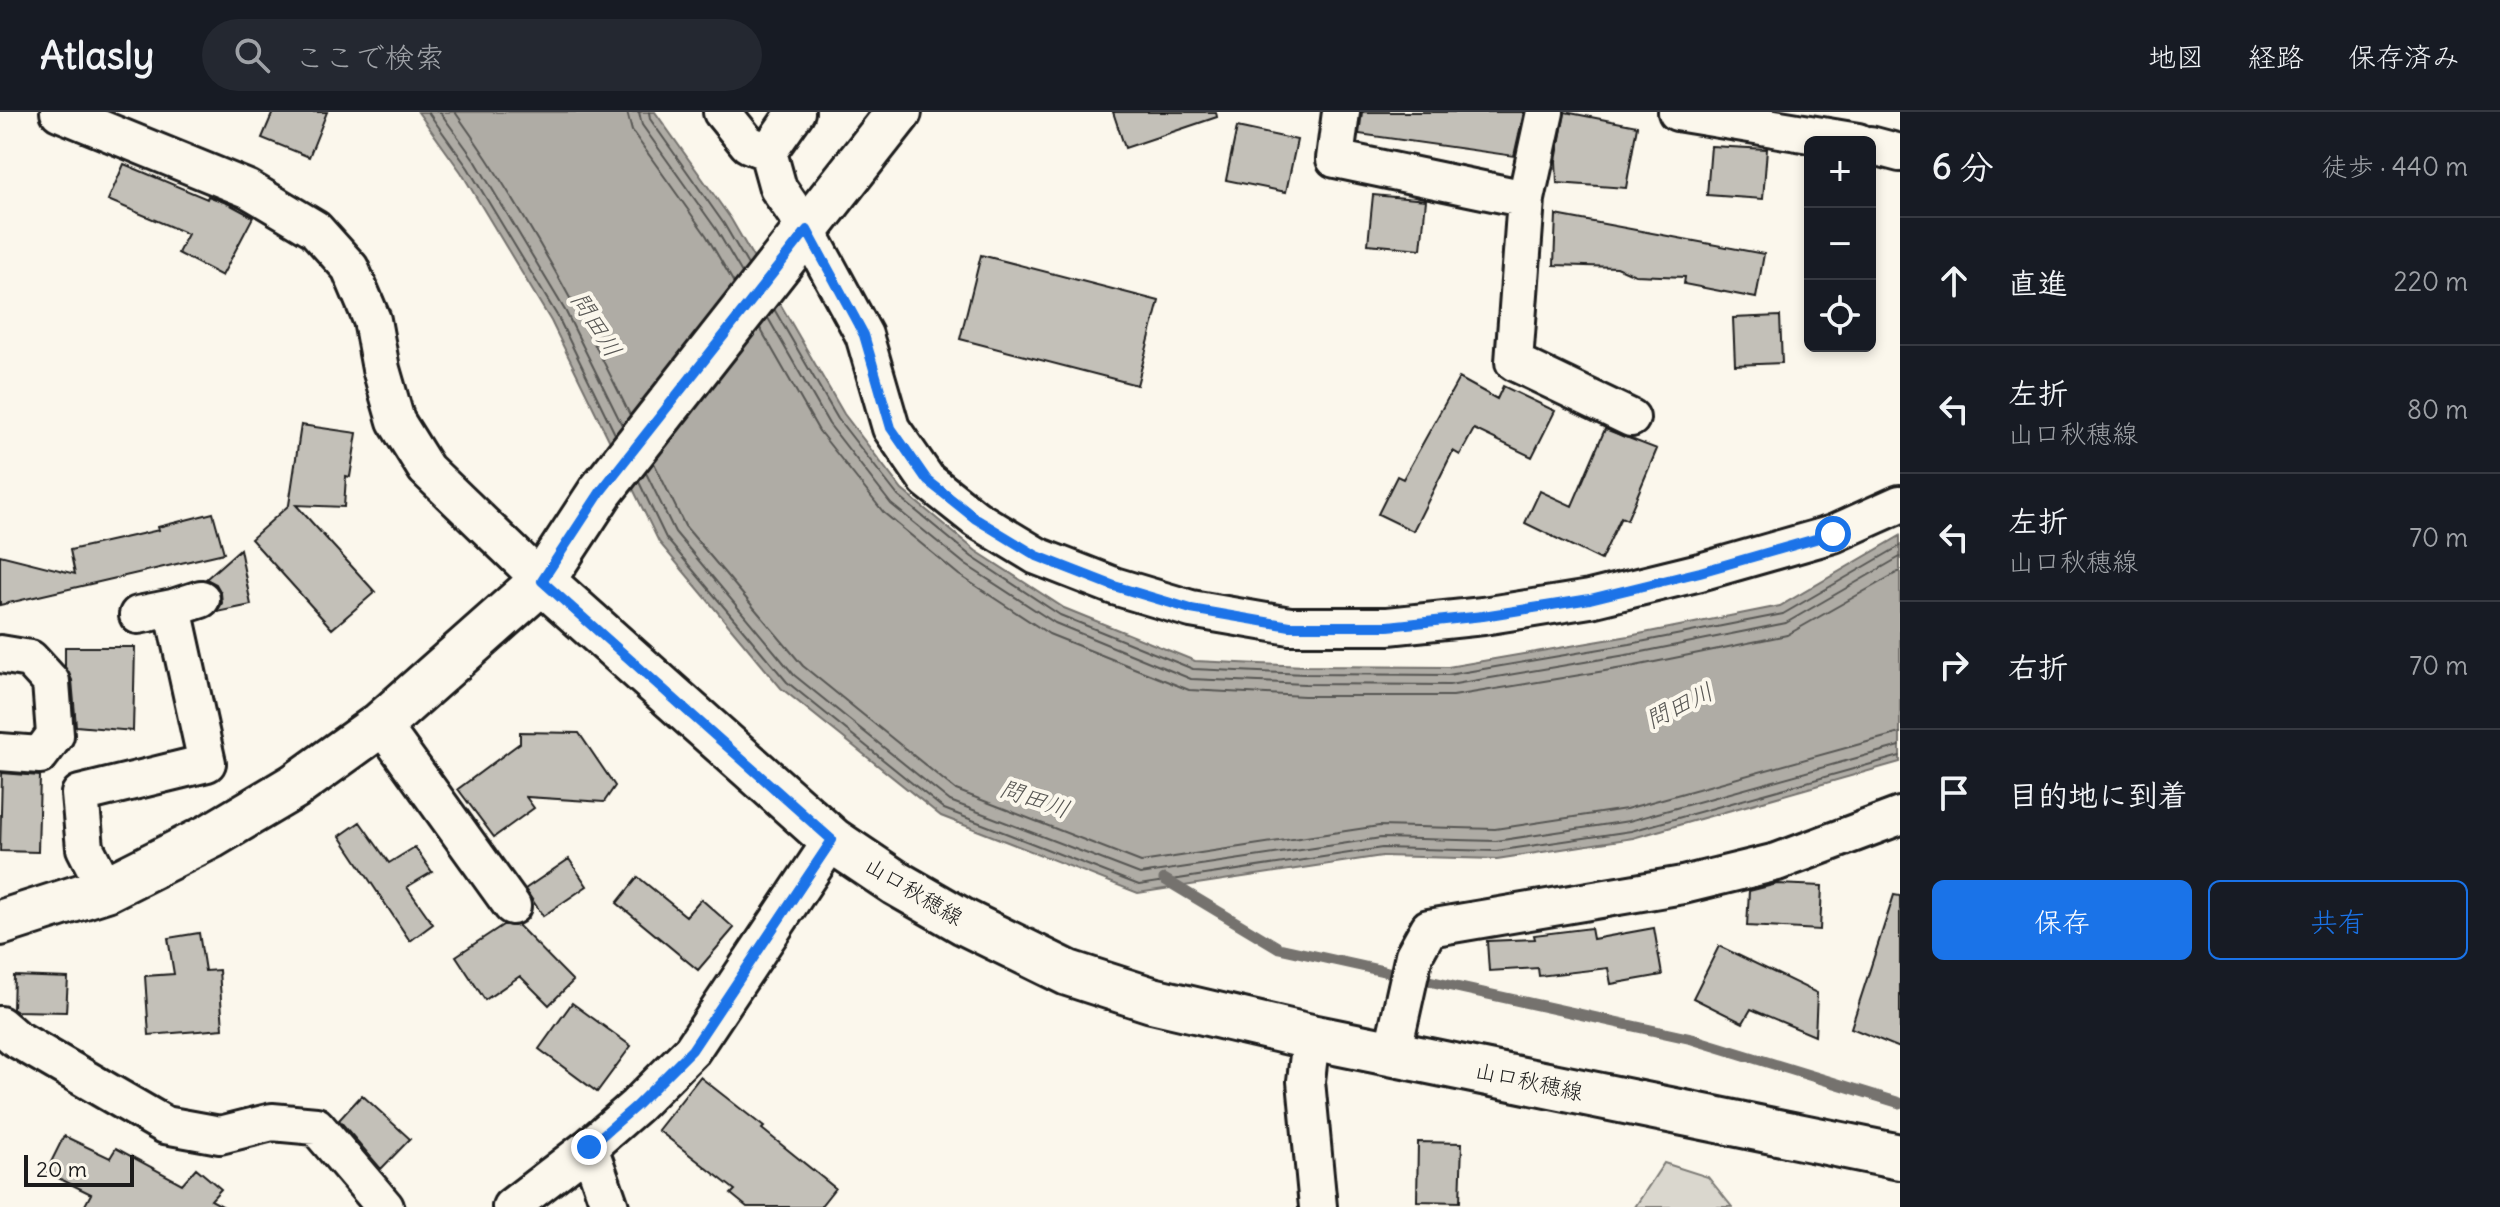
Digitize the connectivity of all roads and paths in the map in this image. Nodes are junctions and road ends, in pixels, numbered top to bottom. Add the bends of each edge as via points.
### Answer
1 (59, 112) edge
2 (722, 112) edge
3 (796, 112) edge
4 (899, 112) edge
5 (1341, 112) edge
6 (1545, 112) edge
7 (1677, 112) edge
8 (1822, 136) edge
9 (1876, 147) edge
10 (768, 152) junction
11 (1900, 153) edge
12 (1526, 199) junction
13 (798, 242) junction
14 (1631, 418) dead end
15 (1900, 504) edge
16 (542, 581) junction
17 (138, 615) dead end
18 (0, 654) edge
19 (381, 724) junction
20 (0, 752) edge
21 (1900, 816) edge
22 (832, 840) junction
23 (106, 889) junction
24 (512, 906) dead end
25 (0, 923) edge
26 (0, 1025) edge
27 (1311, 1037) junction
28 (1392, 1054) junction
29 (589, 1147) junction
30 (1900, 1157) edge
31 (385, 1207) edge
32 (511, 1207) edge
33 (610, 1207) edge
34 (1318, 1207) edge

1 - 16 street via 248,189 315,229 350,268 372,320 396,421 426,469
2 - 10 street via 748,144
3 - 10 street
4 - 13 main road
5 - 12 street via 1335,159
6 - 12 street
7 - 8 street
9 - 11 street
10 - 13 street
12 - 14 street via 1514,362
13 - 15 street via 864,335 891,428 927,480 976,519 1037,556 1191,609 1290,626 1388,626 1483,616 1590,599 1700,572 1833,534
13 - 16 main road via 601,491
16 - 19 main road
16 - 22 main road, 山口秋穂線
17 - 23 street via 187,603 207,763 80,794 85,848
18 - 20 street via 30,659 51,682 55,735 40,755
19 - 23 main road via 283,793
19 - 24 street
21 - 28 street via 1777,862 1683,885 1429,928 1414,955
22 - 27 main road, 山口秋穂線 via 964,922 1068,973 1152,1000
22 - 29 street via 692,1050
23 - 25 main road
26 - 31 street via 165,1125 220,1135 272,1122 316,1126
27 - 28 main road, 山口秋穂線
27 - 34 street via 1306,1081
28 - 30 main road, 山口秋穂線
29 - 32 street
29 - 33 street

